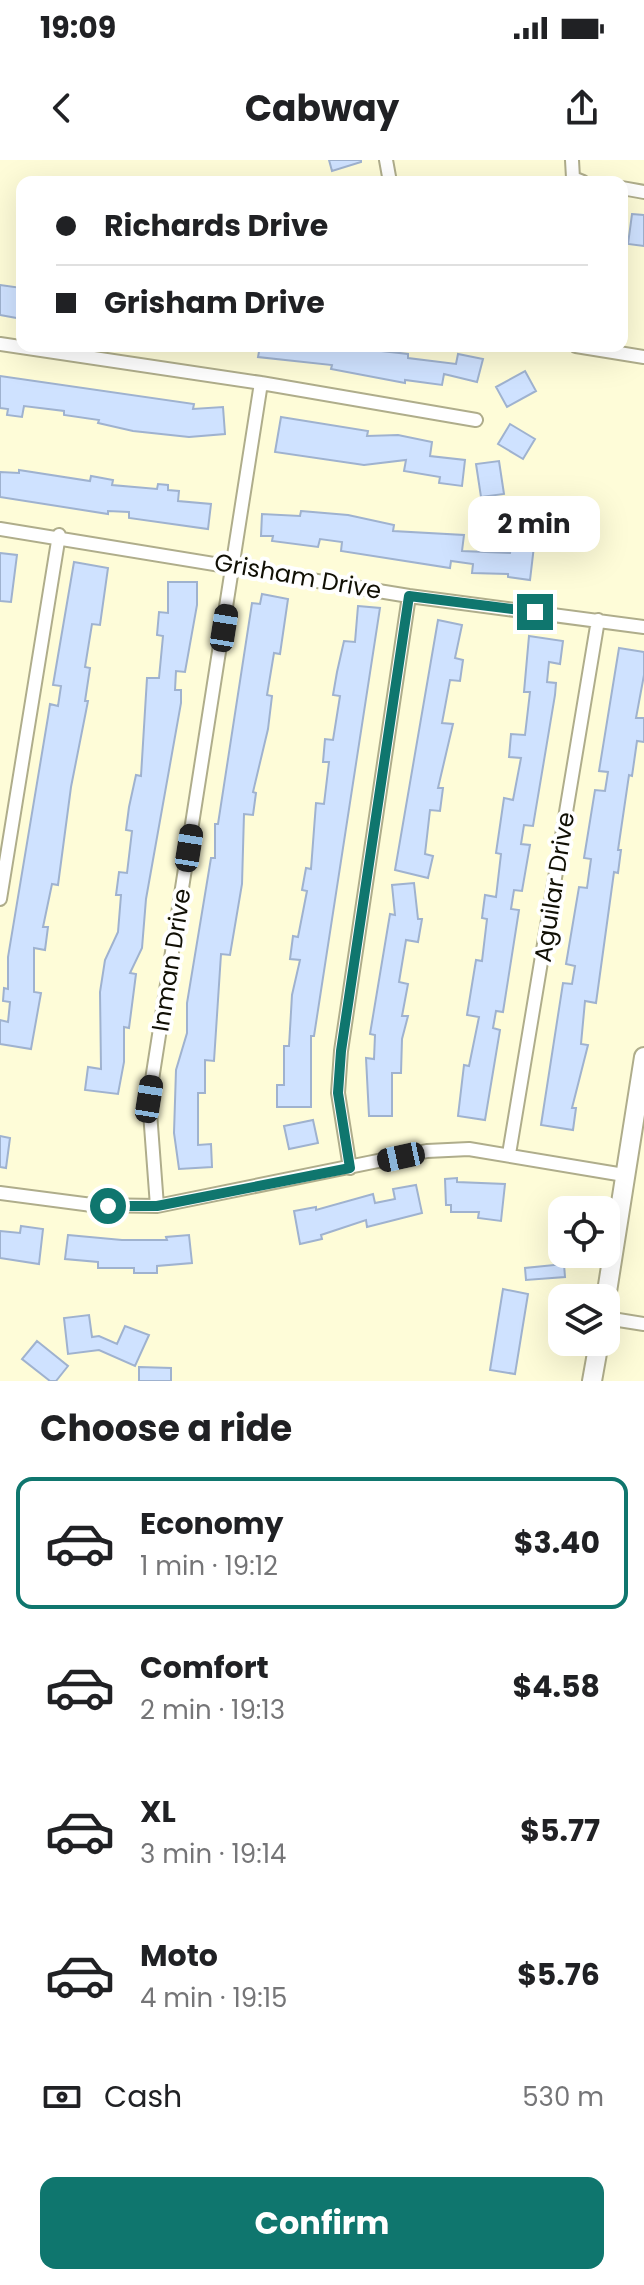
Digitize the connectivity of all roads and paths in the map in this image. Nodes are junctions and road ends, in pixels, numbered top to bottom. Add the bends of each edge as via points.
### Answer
1 (54, 352) edge
2 (613, 352) edge
3 (644, 357) edge
4 (261, 383) junction
5 (476, 420) dead end
6 (0, 529) edge
7 (59, 535) junction
8 (234, 565) junction
9 (409, 596) junction
10 (598, 620) junction
11 (644, 627) edge
12 (0, 899) edge
13 (644, 1057) edge
14 (509, 1154) junction
15 (350, 1168) junction
16 (624, 1175) junction
17 (0, 1193) edge
18 (157, 1206) junction
19 (608, 1284) edge
20 (620, 1320) edge
21 (644, 1324) edge
22 (596, 1356) edge
23 (592, 1381) edge

1 - 4 street
2 - 3 street
4 - 5 street
4 - 8 street, Inman Drive
6 - 7 street, Grisham Drive
7 - 8 street, Grisham Drive
7 - 12 street
8 - 9 street, Grisham Drive
8 - 18 street, Inman Drive via 149,1099
9 - 10 street, Grisham Drive
9 - 15 street via 341,1051 338,1093
10 - 11 street, Grisham Drive
10 - 14 street, Aguilar Drive
13 - 16 main road
14 - 15 street via 427,1151
14 - 16 street
15 - 18 street
16 - 19 main road
17 - 18 street via 114,1207
20 - 21 street
22 - 23 main road

